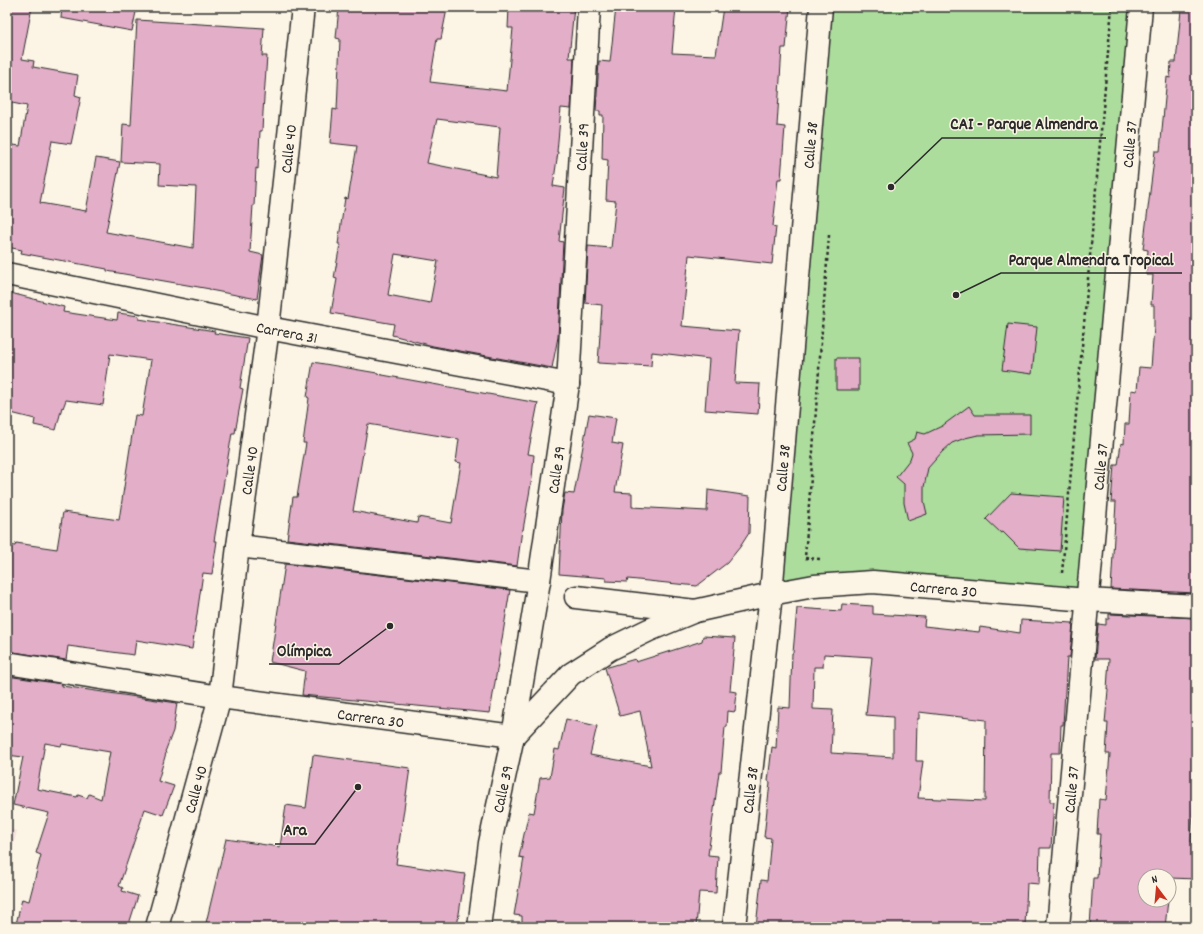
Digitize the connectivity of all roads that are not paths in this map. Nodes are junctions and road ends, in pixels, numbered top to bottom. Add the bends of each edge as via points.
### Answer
1 (303, 7) edge
2 (589, 7) edge
3 (821, 7) edge
4 (1141, 7) edge
5 (7, 274) edge
6 (268, 328) junction
7 (568, 384) junction
8 (238, 546) junction
9 (539, 581) junction
10 (771, 594) junction
11 (576, 597) dead end
12 (1088, 600) junction
13 (1196, 606) edge
14 (695, 611) junction
15 (7, 663) edge
16 (220, 696) junction
17 (513, 736) junction
18 (157, 927) edge
19 (479, 927) edge
20 (734, 927) edge
21 (1058, 927) edge

1 - 6 street, Calle 40
2 - 7 street, Calle 39
3 - 10 street, Calle 38
4 - 12 street, Calle 37
5 - 6 street, Carrera 31
6 - 7 street, Carrera 31
6 - 8 street, Calle 40
7 - 9 street, Calle 39
8 - 9 street
8 - 16 street, Calle 40
9 - 17 street, Calle 39
10 - 12 street, Carrera 30 via 814,586 873,582
10 - 14 street, Carrera 30
10 - 20 street, Calle 38
11 - 14 street, Carrera 30
12 - 13 street, Carrera 30
12 - 21 street, Calle 37
14 - 17 street, Carrera 30 via 610,649 571,674
15 - 16 street, Carrera 30
16 - 17 street, Carrera 30
16 - 18 street, Calle 40
17 - 19 street, Calle 39 via 490,843

